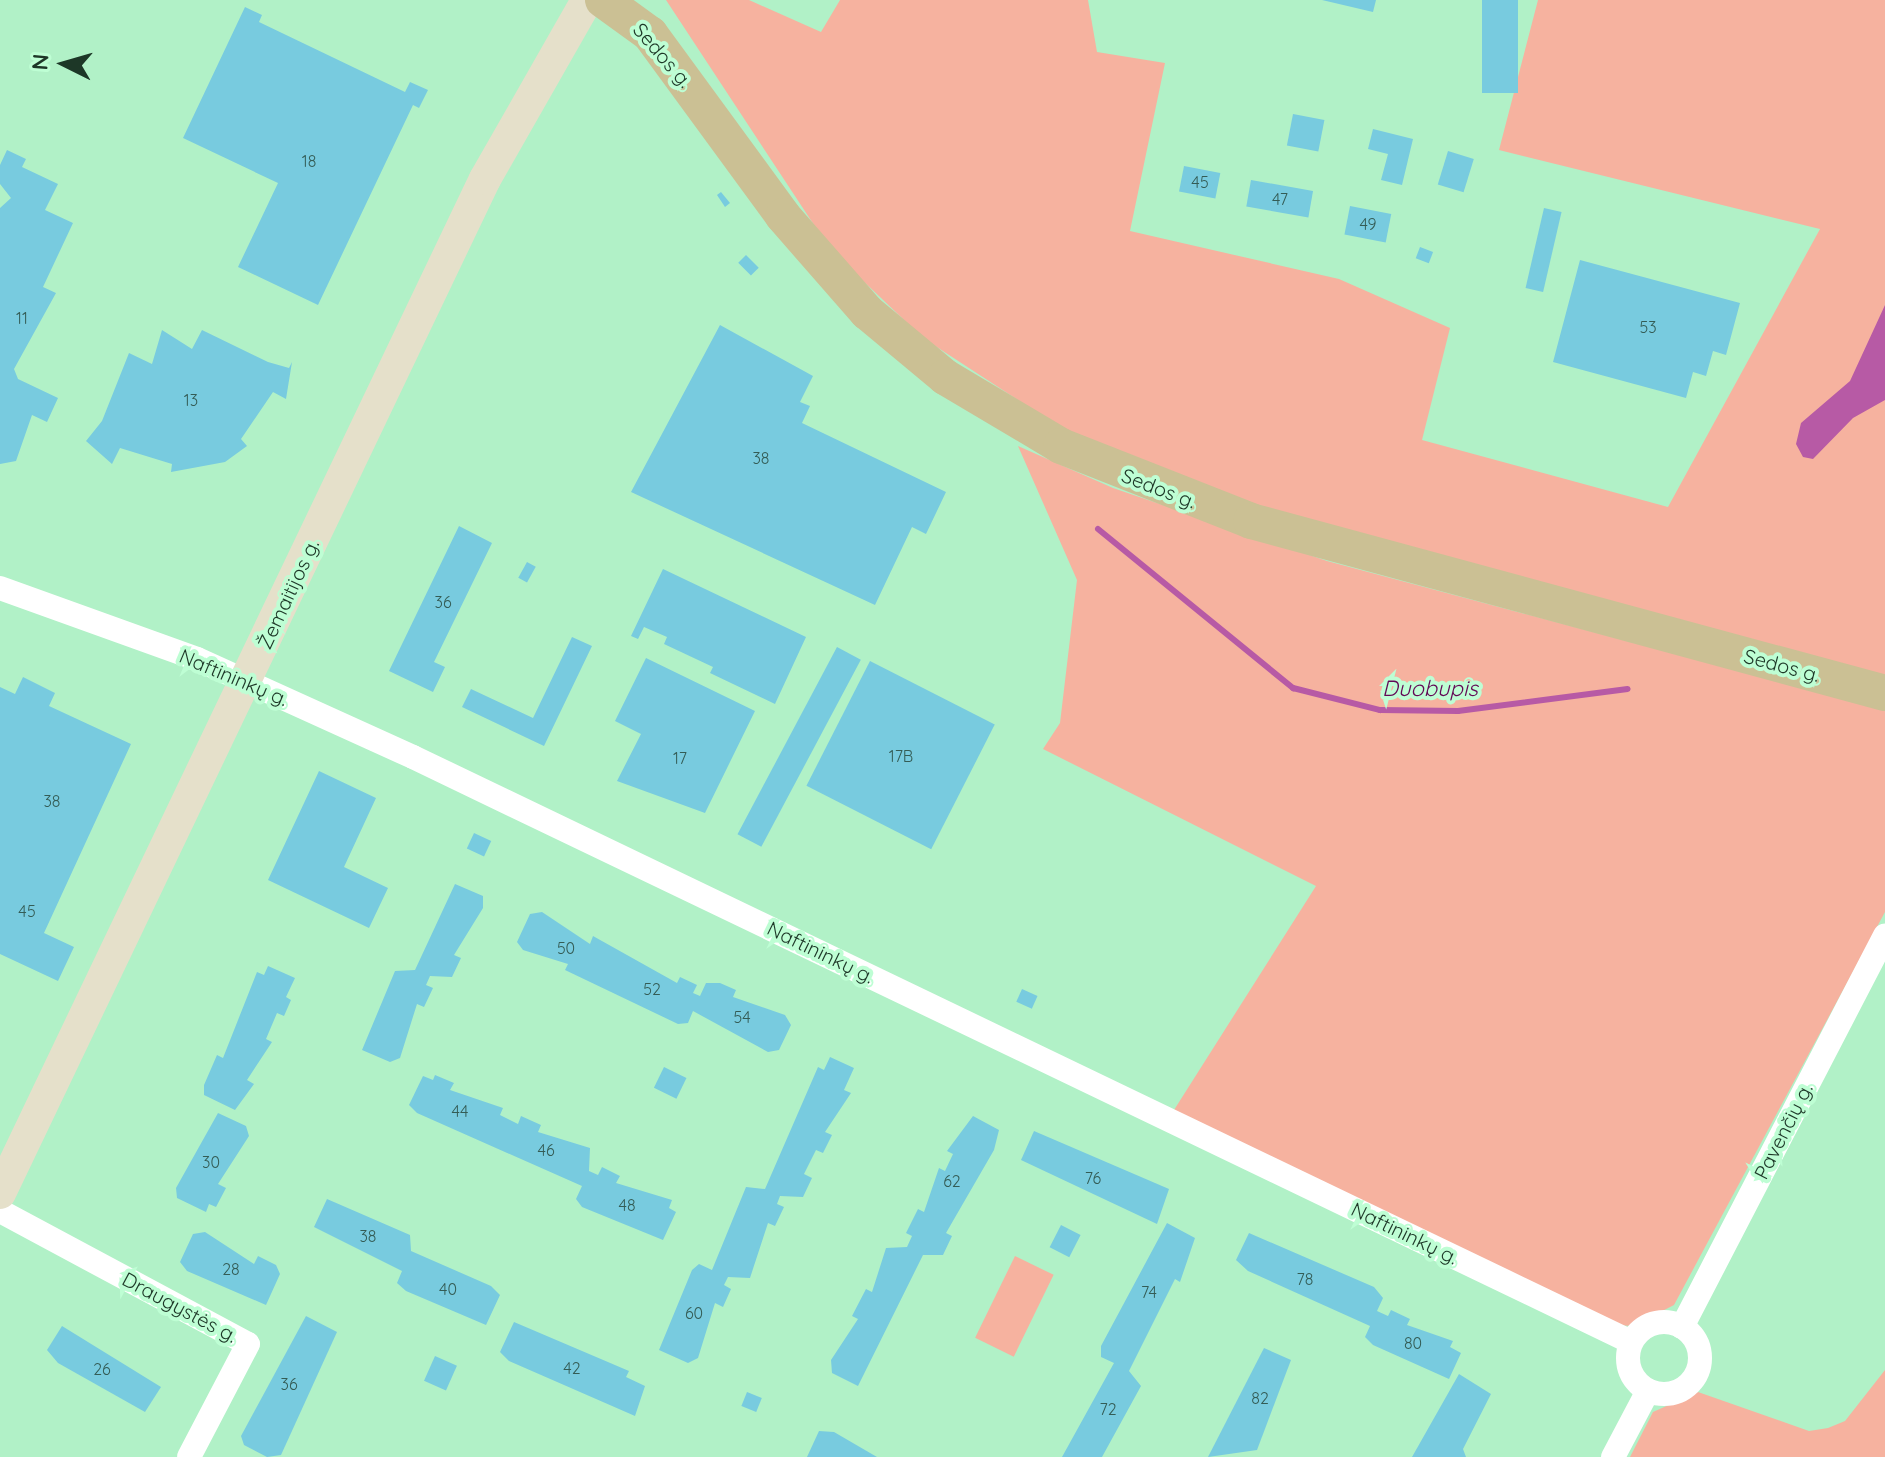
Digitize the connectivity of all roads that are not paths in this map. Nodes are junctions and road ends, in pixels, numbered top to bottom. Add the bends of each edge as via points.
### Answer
1 (587, 0) edge
2 (603, 0) edge
3 (0, 588) edge
4 (247, 682) junction
5 (1885, 693) edge
6 (1885, 935) edge
7 (0, 1193) edge
8 (0, 1211) edge
9 (1682, 1327) junction
10 (1631, 1342) junction
11 (1648, 1391) junction
12 (189, 1457) edge
13 (1613, 1457) edge

1 - 4 main road, Žemaitijos g. via 485,179
2 - 5 main road, Sedos g. via 650,34 791,225 867,312 945,377 1061,446 1251,521
3 - 4 street, Naftininkų g.
4 - 7 main road, Žemaitijos g.
4 - 10 street, Naftininkų g.
6 - 9 street, Pavenčių g.
8 - 12 street, Draugystės g. via 248,1344
9 - 10 street via 1659,1322
9 - 11 street via 1696,1342 1697,1373 1682,1390
10 - 11 street via 1628,1365
11 - 13 street

